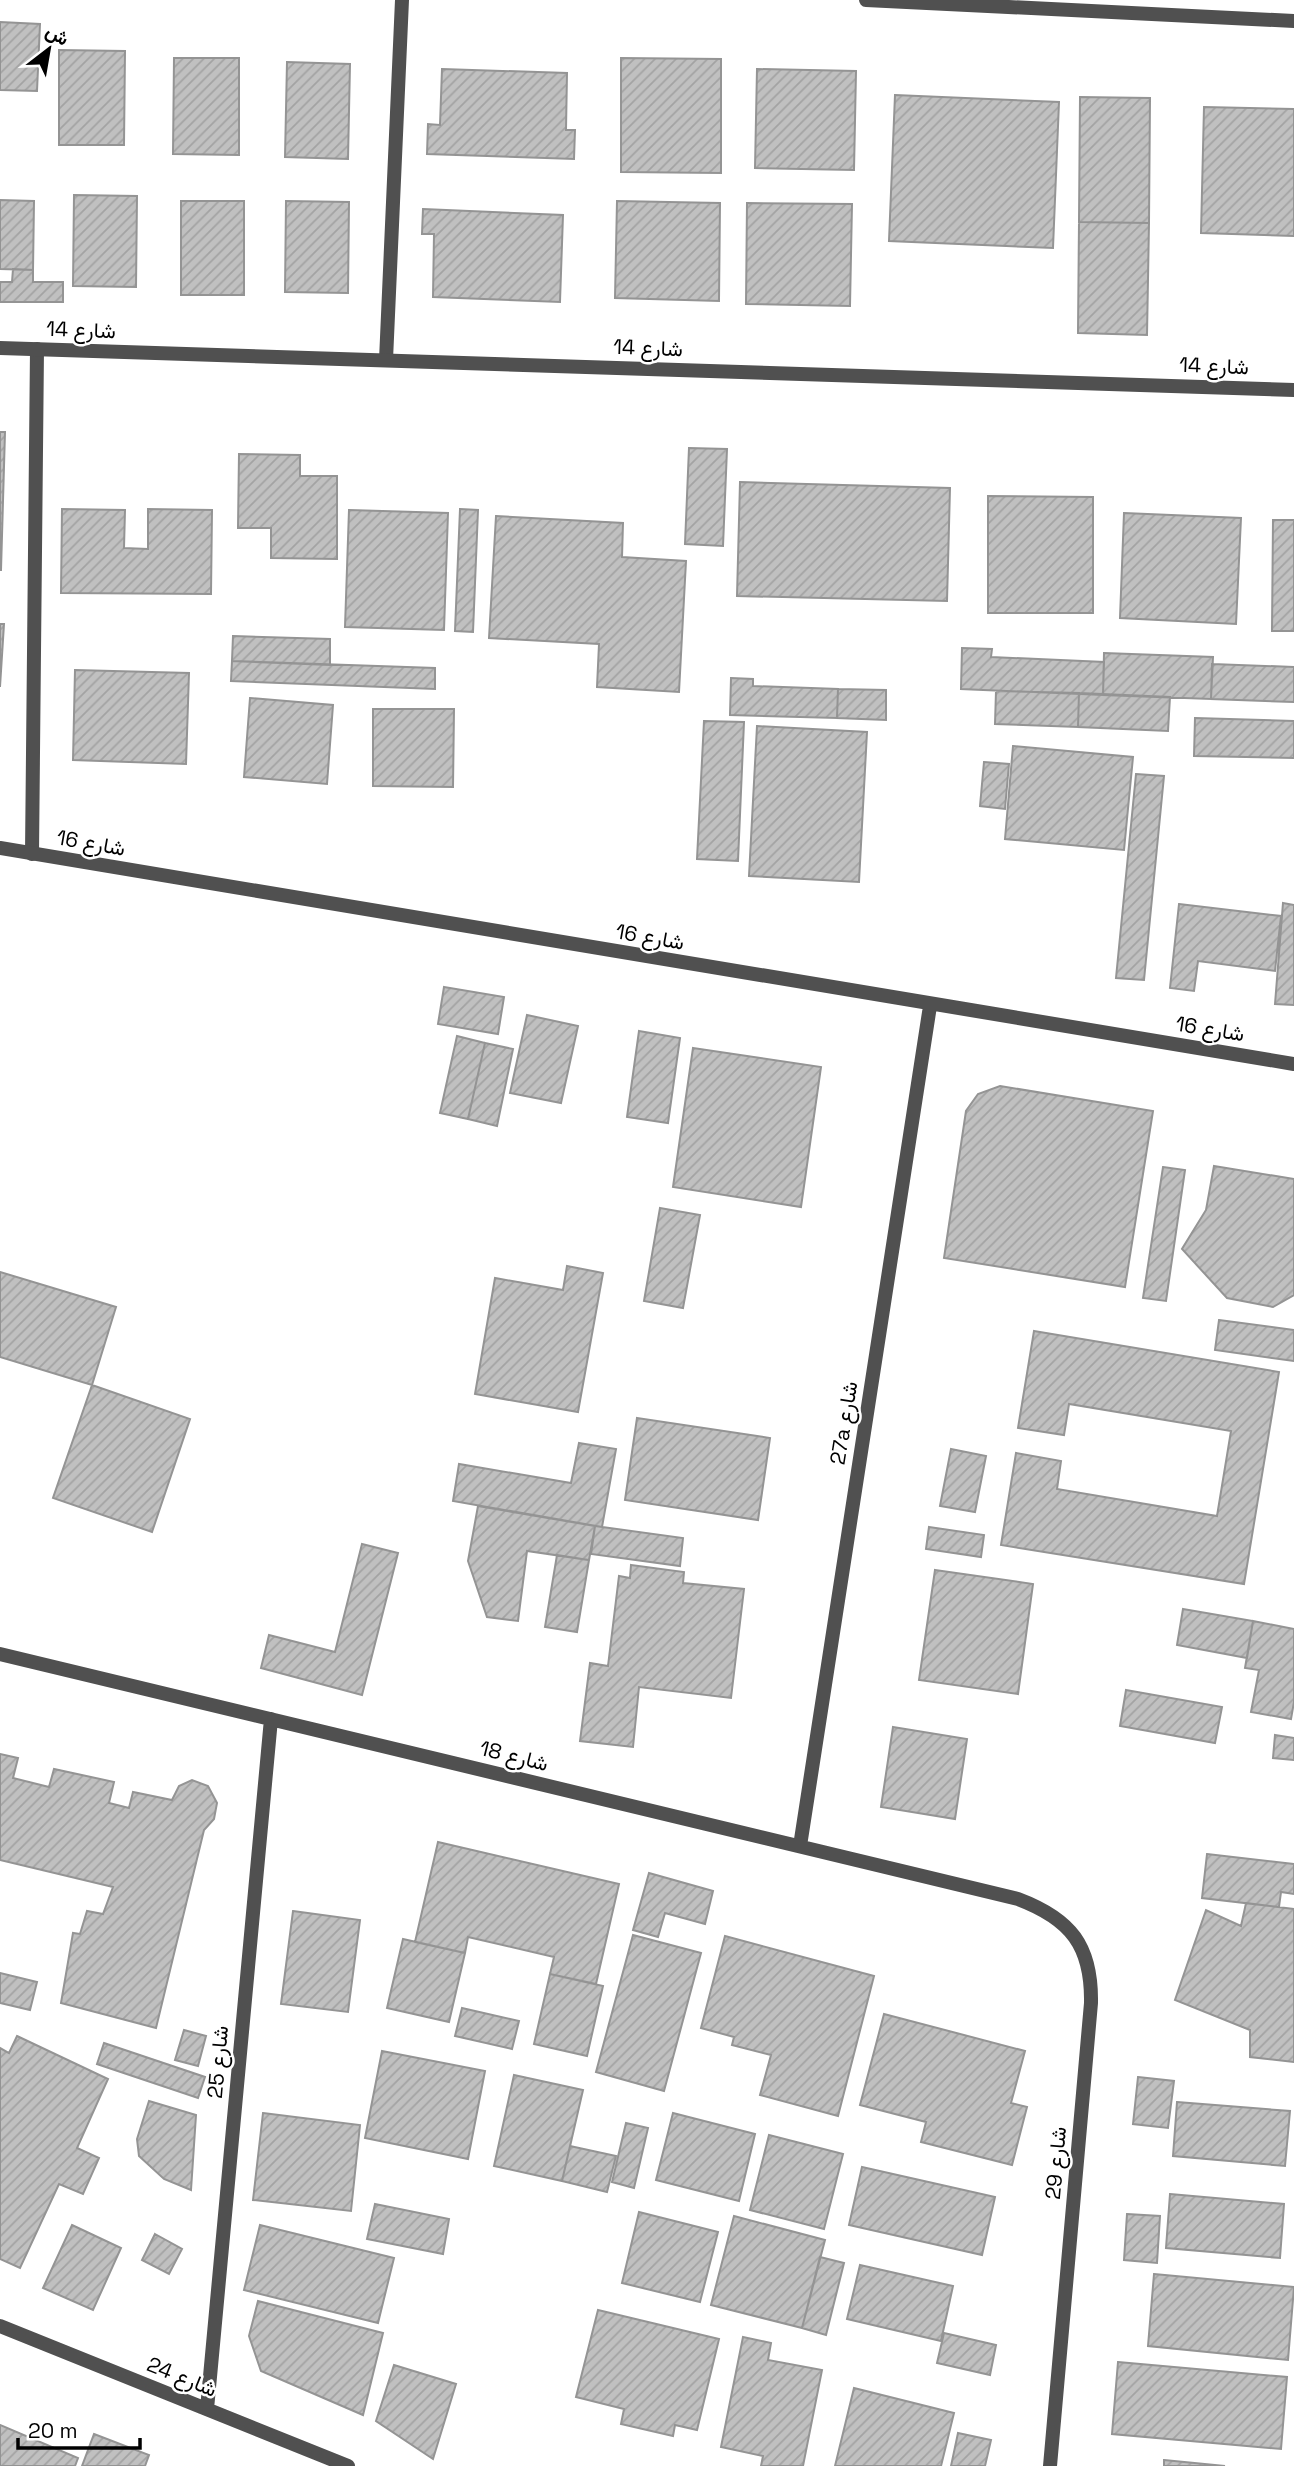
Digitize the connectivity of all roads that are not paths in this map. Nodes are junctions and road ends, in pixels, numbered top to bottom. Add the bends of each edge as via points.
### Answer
1 (402, 0) edge
2 (866, 0) edge
3 (1294, 21) edge
4 (0, 348) edge
5 (37, 349) junction
6 (386, 360) junction
7 (1294, 390) edge
8 (0, 848) edge
9 (32, 854) junction
10 (930, 1006) junction
11 (1294, 1064) edge
12 (0, 1654) edge
13 (271, 1718) junction
14 (800, 1846) junction
15 (1018, 1899) joint
16 (0, 2326) edge
17 (206, 2409) junction
18 (348, 2466) edge
19 (1050, 2466) edge

1 - 6 street
2 - 3 street
4 - 5 street, شارع 14
5 - 6 street, شارع 14
5 - 9 street
6 - 7 street, شارع 14
8 - 9 street, شارع 16
9 - 10 street, شارع 16
10 - 11 street, شارع 16
10 - 14 street, 27a شارع
12 - 13 street, شارع 18
13 - 14 street, شارع 18
13 - 17 street, شارع 25
14 - 15 street, شارع 18
15 - 19 street, شارع 29 via 1067,1925 1083,1949 1092,1975
16 - 17 street, شارع 24
17 - 18 street, شارع 24

